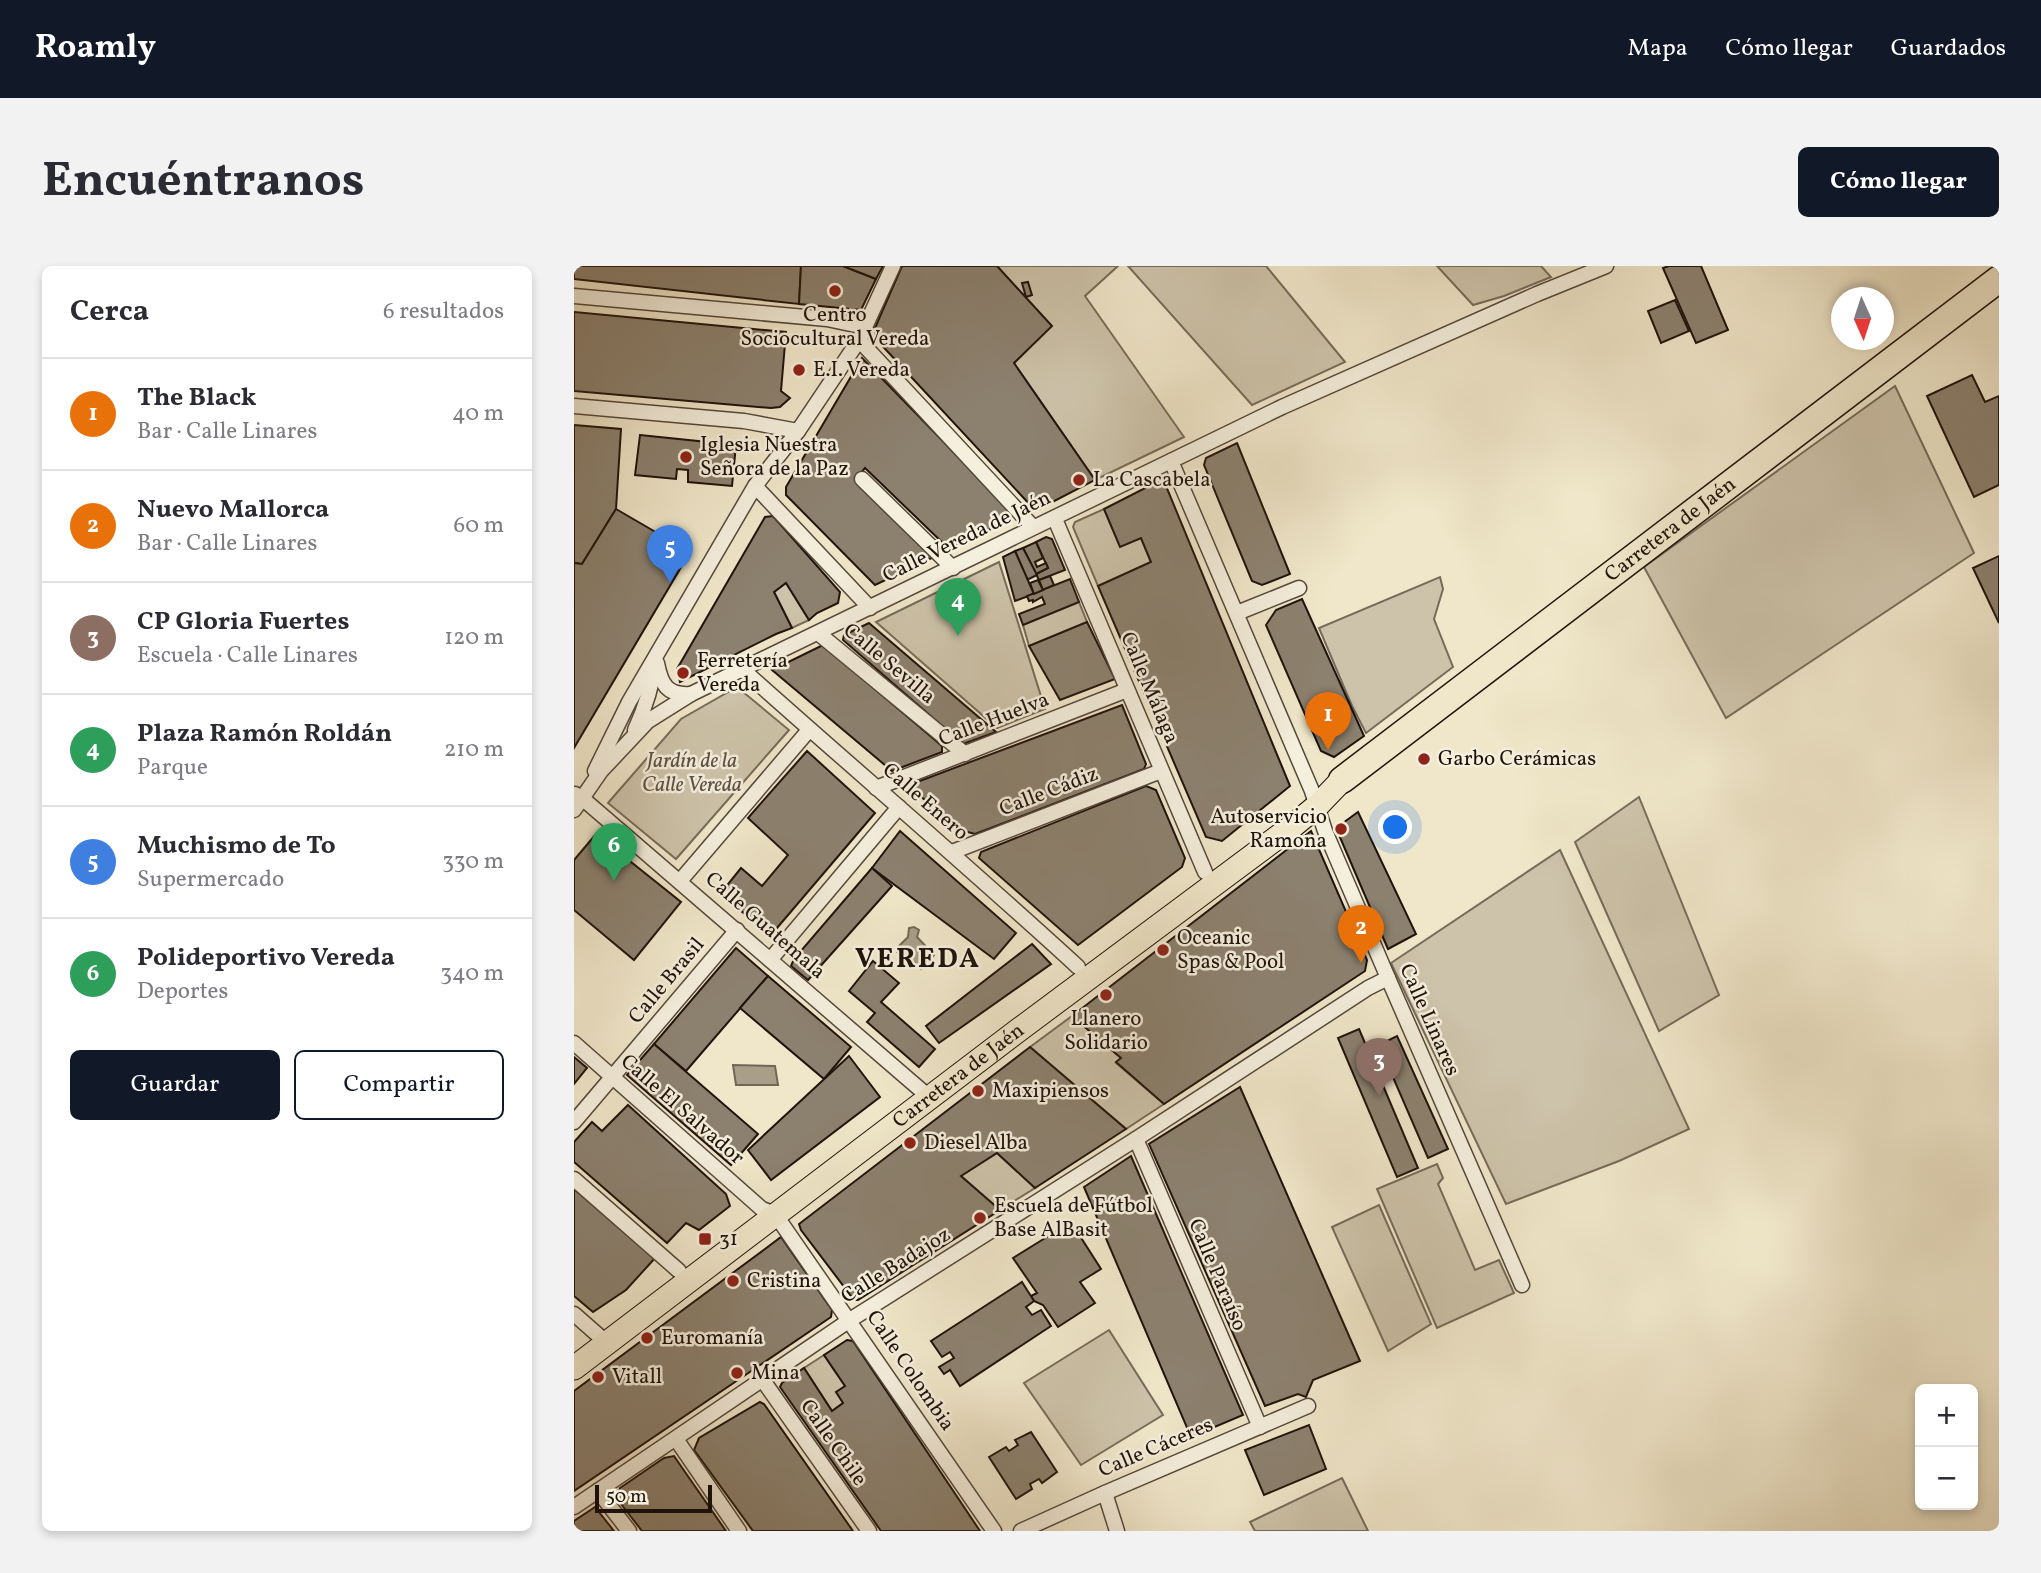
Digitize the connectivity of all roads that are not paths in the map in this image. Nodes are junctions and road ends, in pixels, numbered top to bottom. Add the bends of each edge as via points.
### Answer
1 (893, 266) edge
2 (1606, 266) edge
3 (1999, 279) edge
4 (574, 296) edge
5 (862, 333) junction
6 (574, 406) edge
7 (798, 431) junction
8 (1171, 461) junction
9 (862, 479) dead end
10 (755, 486) junction
11 (1055, 519) junction
12 (1033, 527) junction
13 (953, 568) junction
14 (1298, 588) dead end
15 (870, 608) junction
16 (1237, 613) junction
17 (818, 633) junction
18 (656, 658) junction
19 (742, 669) junction
20 (1127, 690) junction
21 (691, 694) junction
22 (809, 730) junction
23 (631, 740) junction
24 (965, 754) junction
25 (1161, 771) junction
26 (1342, 780) joint
27 (876, 788) junction
28 (1315, 799) junction
29 (577, 800) edge
30 (899, 807) junction
31 (952, 852) junction
32 (1205, 872) junction
33 (680, 881) junction
34 (737, 930) junction
35 (771, 960) junction
36 (1079, 967) junction
37 (1388, 978) junction
38 (574, 1043) edge
39 (612, 1077) junction
40 (924, 1093) junction
41 (574, 1122) edge
42 (1136, 1139) junction
43 (574, 1179) edge
44 (769, 1211) junction
45 (679, 1271) junction
46 (1522, 1285) dead end
47 (574, 1314) edge
48 (850, 1320) junction
49 (602, 1338) junction
50 (574, 1350) edge
51 (574, 1368) edge
52 (762, 1379) junction
53 (1308, 1406) dead end
54 (1260, 1427) junction
55 (676, 1439) junction
56 (598, 1491) junction
57 (1105, 1493) junction
58 (574, 1507) edge
59 (629, 1531) edge
60 (738, 1531) edge
61 (869, 1531) edge
62 (994, 1531) edge
63 (1021, 1531) edge
64 (1116, 1531) edge

1 - 5 street
2 - 8 street, Calle Vereda de Jaén via 1307,396
3 - 26 highway, Carretera de Jaén
4 - 5 street via 827,319
5 - 7 street
5 - 12 street
6 - 7 street via 744,421
7 - 10 street
8 - 11 street, Calle Vereda de Jaén
8 - 16 street, Calle Linares
9 - 13 street
10 - 15 street
10 - 18 street
11 - 12 street, Calle Vereda de Jaén
11 - 20 street, Calle Málaga
12 - 13 street, Calle Vereda de Jaén
13 - 15 street, Calle Vereda de Jaén
14 - 16 street
15 - 17 street, Calle Vereda de Jaén
16 - 28 street, Calle Linares
17 - 19 street, Calle Vereda de Jaén
17 - 24 street, Calle Sevilla
18 - 21 street via 667,688 678,695
18 - 23 street via 650,694
18 - 29 street
19 - 21 street, Calle Vereda de Jaén
19 - 22 street, Calle Enero
20 - 24 street, Calle Huelva
20 - 25 street, Calle Málaga
21 - 23 street, Calle Vereda de Jaén via 648,721
22 - 27 street, Calle Enero
22 - 33 street
23 - 29 street, Calle Vereda de Jaén
24 - 27 street, Calle Huelva
25 - 31 street, Calle Cádiz
25 - 32 street, Calle Málaga
26 - 28 main road, Carretera de Jaén
27 - 30 street, Calle Enero
28 - 32 main road, Carretera de Jaén
28 - 37 street, Calle Linares
28 - 40 main road, Carretera de Jaén
29 - 33 street, Calle Guatemala
30 - 31 street, Calle Enero
30 - 35 street
31 - 36 street, Calle Enero
32 - 36 main road, Carretera de Jaén
33 - 34 street, Calle Guatemala
34 - 35 street, Calle Guatemala
34 - 39 street, Calle Brasil
35 - 40 street, Calle Guatemala
36 - 40 main road, Carretera de Jaén
37 - 42 street, Calle Badajoz
37 - 46 street, Calle Linares
38 - 39 street, Calle El Salvador
39 - 41 street, Calle Brasil
39 - 44 street, Calle El Salvador
40 - 44 main road, Carretera de Jaén
42 - 48 street, Calle Badajoz
42 - 54 street, Calle Paraíso
43 - 45 street
44 - 45 main road, Carretera de Jaén
44 - 48 street, Calle Colombia
44 - 49 main road, Carretera de Jaén
45 - 49 main road, Carretera de Jaén
47 - 49 street
48 - 52 street, Calle Badajoz
48 - 62 street, Calle Colombia
49 - 50 main road, Carretera de Jaén
49 - 51 main road, Carretera de Jaén
52 - 55 street, Calle Badajoz
52 - 61 street, Calle Chile
53 - 54 street, Calle Cáceres
54 - 57 street, Calle Cáceres
55 - 56 street, Calle Badajoz
55 - 60 street
56 - 58 street, Calle Badajoz
56 - 59 street
57 - 63 street, Calle Cáceres
57 - 64 street

